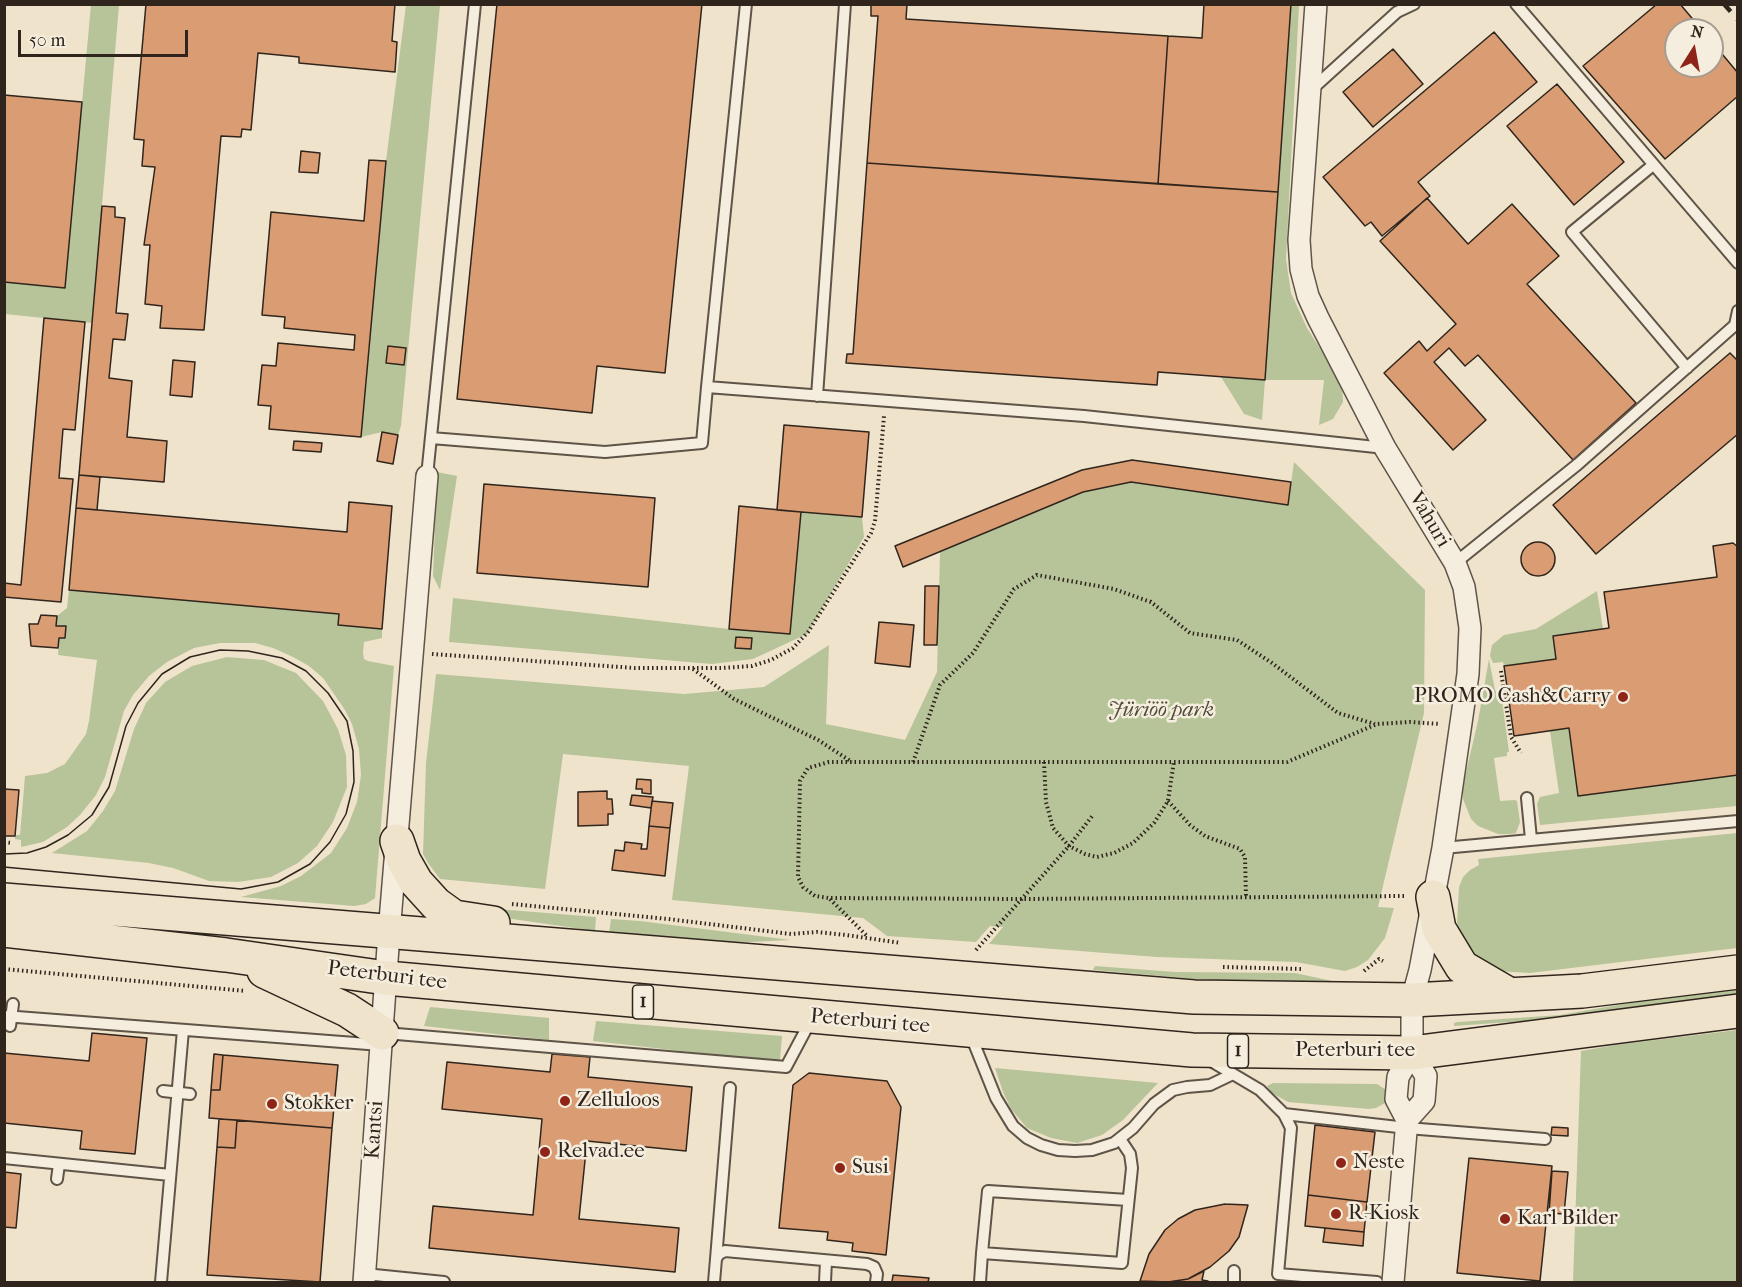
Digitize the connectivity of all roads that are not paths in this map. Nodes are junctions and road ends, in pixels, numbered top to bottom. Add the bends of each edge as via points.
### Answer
1 (475, 4) edge
2 (746, 4) edge
3 (845, 4) edge
4 (1316, 4) edge
5 (1414, 4) edge
6 (1516, 4) edge
7 (1310, 91) junction
8 (1653, 165) junction
9 (1737, 263) edge
10 (1737, 311) edge
11 (1687, 368) junction
12 (707, 387) junction
13 (817, 396) junction
14 (431, 438) junction
15 (1385, 448) junction
16 (427, 476) joint
17 (1455, 563) junction
18 (1527, 798) dead end
19 (1737, 821) edge
20 (1531, 839) junction
21 (397, 841) junction
22 (1443, 848) junction
23 (1418, 896) junction
24 (4, 900) edge
25 (4, 930) edge
26 (389, 933) junction
27 (602, 950) junction
28 (226, 955) junction
29 (1737, 972) edge
30 (386, 978) junction
31 (1510, 995) junction
32 (1412, 1000) junction
33 (13, 1004) dead end
34 (1737, 1011) edge
35 (813, 1017) junction
36 (9, 1019) edge
37 (183, 1030) junction
38 (969, 1030) junction
39 (381, 1039) junction
40 (1192, 1050) junction
41 (1412, 1053) junction
42 (1233, 1074) junction
43 (730, 1088) dead end
44 (163, 1091) dead end
45 (177, 1092) junction
46 (190, 1094) dead end
47 (1284, 1114) junction
48 (1407, 1124) junction
49 (1120, 1138) junction
50 (1545, 1139) dead end
51 (4, 1158) edge
52 (58, 1164) junction
53 (170, 1175) junction
54 (57, 1179) dead end
55 (1128, 1200) junction
56 (982, 1253) junction
57 (716, 1259) junction
58 (826, 1261) junction
59 (364, 1278) edge
60 (161, 1282) edge
61 (444, 1282) edge
62 (714, 1282) edge
63 (825, 1282) edge
64 (876, 1282) edge
65 (980, 1282) edge
66 (1377, 1282) edge
67 (1393, 1282) edge

1 - 14 lane
2 - 12 lane
3 - 13 lane
4 - 7 street, Vahuri
5 - 7 lane via 1397,12
6 - 8 lane
7 - 15 street, Vahuri via 1299,240 1301,269 1318,318
8 - 9 lane
8 - 11 lane via 1572,232
10 - 11 lane via 1735,325
11 - 17 lane via 1578,464
12 - 13 lane
12 - 14 lane via 702,443 605,452
13 - 15 lane via 1084,416
14 - 16 lane
15 - 17 street, Vahuri
16 - 21 street, Kantsi
17 - 22 street, Vahuri via 1464,587 1470,628 1468,674
18 - 20 lane
19 - 20 lane
20 - 22 lane
21 - 26 street, Kantsi
21 - 27 highway via 416,882 454,917 515,927
22 - 23 street, Vahuri
23 - 31 highway via 1462,967
23 - 32 street, Vahuri via 1420,970
24 - 26 highway, Peterburi tee / 1
25 - 28 highway, Peterburi tee / 1
26 - 27 highway, Peterburi tee / 1
26 - 30 street, Kantsi
27 - 32 highway, Peterburi tee / 1 via 1194,997
28 - 30 highway, Peterburi tee / 1
28 - 39 highway via 347,1010
29 - 31 highway, Peterburi tee / 1 via 1582,991
30 - 35 highway, Peterburi tee / 1
30 - 39 street, Kantsi
31 - 32 highway, Peterburi tee / 1
32 - 41 street, Vahuri
33 - 36 lane
34 - 41 highway, Peterburi tee / 1
35 - 38 highway, Peterburi tee / 1
35 - 39 lane via 786,1067
36 - 37 lane
37 - 39 lane
37 - 45 lane
38 - 40 highway, Peterburi tee / 1
38 - 49 lane via 1003,1111 1027,1138 1041,1145 1075,1151 1092,1150
39 - 59 street, Kantsi
40 - 41 highway, Peterburi tee / 1
40 - 42 lane
41 - 48 street via 1398,1077 1396,1099
42 - 47 lane via 1260,1090
42 - 49 lane via 1210,1084 1173,1090
43 - 57 lane
44 - 45 lane
45 - 46 lane
45 - 53 lane
47 - 48 lane
47 - 66 lane via 1290,1128 1278,1274
48 - 50 lane
48 - 67 street
49 - 55 lane via 1130,1154 1132,1168
51 - 52 lane
52 - 53 lane
52 - 54 lane
53 - 60 lane
55 - 56 lane via 988,1191
55 - 56 lane via 1122,1263
56 - 65 lane
57 - 58 lane via 725,1251
57 - 62 lane
58 - 63 lane
58 - 64 lane via 867,1264 874,1267
59 - 61 lane

